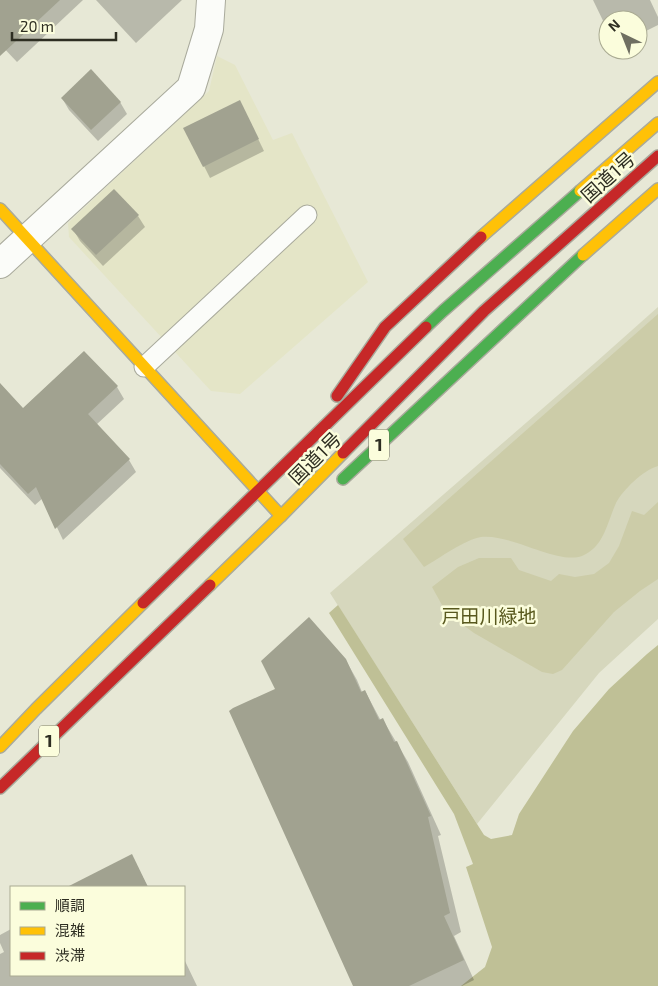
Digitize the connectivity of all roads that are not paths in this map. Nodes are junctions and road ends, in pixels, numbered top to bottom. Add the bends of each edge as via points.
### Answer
1 (211, 0) edge
2 (658, 82) edge
3 (658, 123) edge
4 (658, 156) edge
5 (658, 189) edge
6 (0, 209) edge
7 (307, 215) dead end
8 (27, 239) junction
9 (0, 264) edge
10 (144, 367) junction
11 (302, 447) junction
12 (332, 490) dead end
13 (258, 491) junction
14 (281, 516) junction
15 (122, 688) dead end
16 (97, 694) junction
17 (0, 747) edge
18 (0, 788) edge

1 - 8 street via 209,29 191,88
2 - 11 main road, 1 via 489,230 385,327
3 - 11 main road, 国道1号 / 1 via 443,311
4 - 14 main road, 国道1号 / 1 via 484,311
5 - 12 main road, 1 via 578,258
6 - 8 main road
7 - 10 lane
8 - 9 street
8 - 10 main road
10 - 13 main road
11 - 13 main road, 国道1号 / 1
13 - 14 main road
13 - 17 main road, 国道1号 / 1
14 - 16 main road, 国道1号 / 1
15 - 16 main road
16 - 18 main road, 国道1号 / 1

